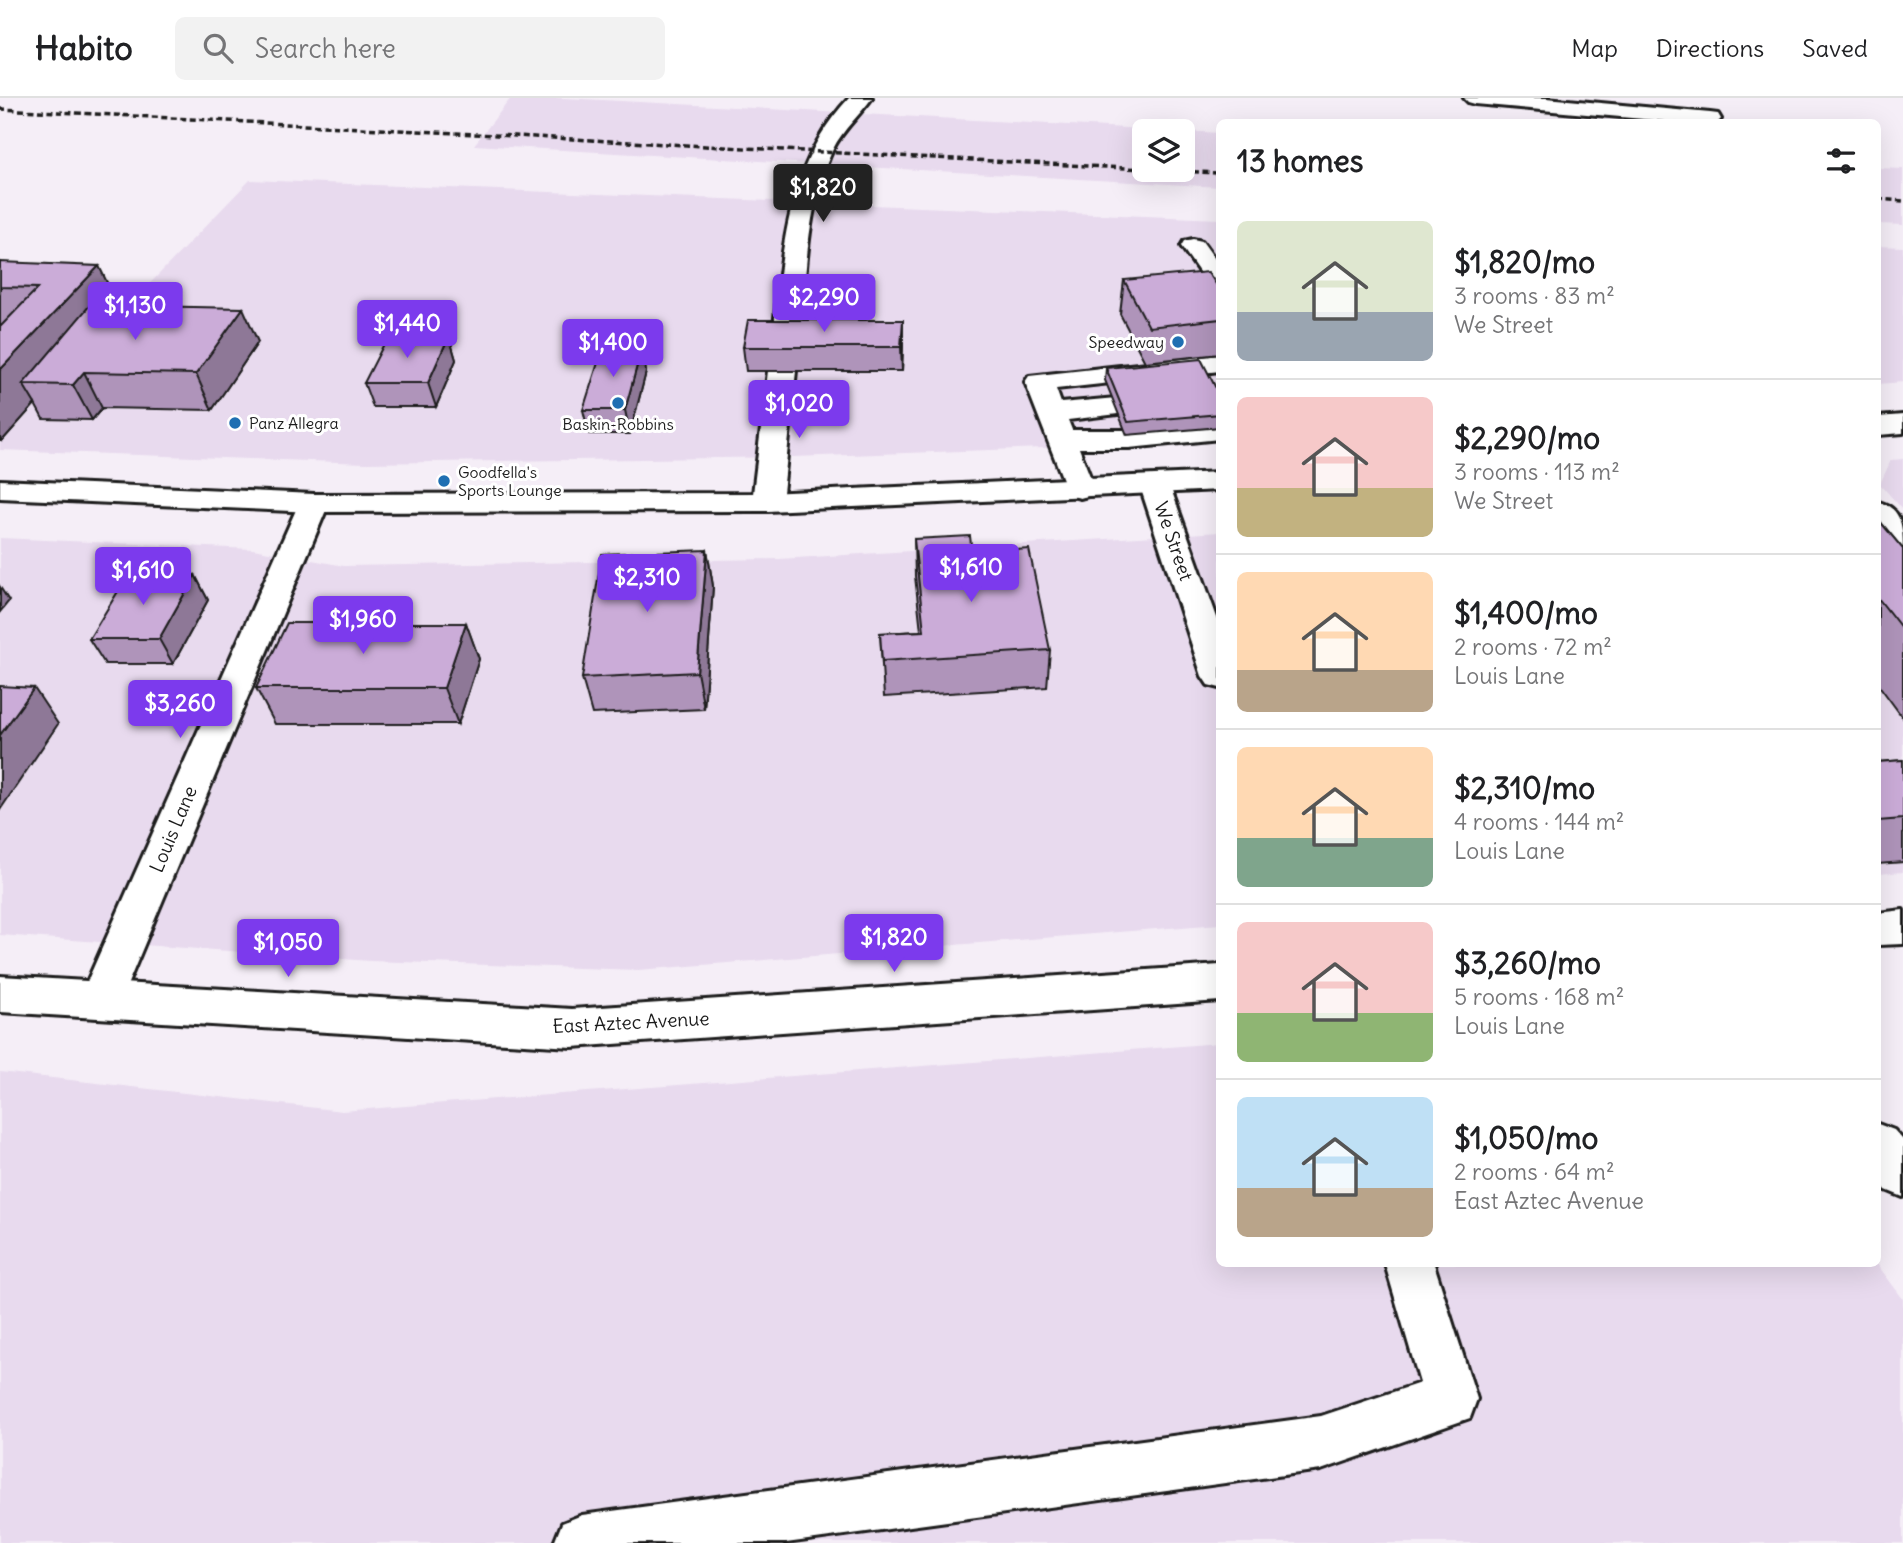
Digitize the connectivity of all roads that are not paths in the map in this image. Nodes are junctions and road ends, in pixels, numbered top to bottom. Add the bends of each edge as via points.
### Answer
1 (861, 98) edge
2 (1475, 98) edge
3 (1710, 118) dead end
4 (1193, 246) dead end
5 (1216, 278) edge
6 (1216, 363) edge
7 (1115, 407) edge
8 (1903, 424) edge
9 (1056, 426) junction
10 (1881, 426) edge
11 (1216, 430) edge
12 (1216, 481) edge
13 (1155, 486) junction
14 (0, 489) edge
15 (1080, 489) junction
16 (767, 502) junction
17 (314, 503) junction
18 (1881, 515) edge
19 (1903, 542) edge
20 (1216, 664) edge
21 (1903, 927) edge
22 (1881, 929) edge
23 (1216, 983) edge
24 (0, 994) edge
25 (100, 1000) junction
26 (1881, 1149) edge
27 (1903, 1175) edge
28 (1411, 1267) edge
29 (582, 1543) edge

1 - 16 street via 828,138 802,214
2 - 3 street
4 - 5 street
6 - 9 street via 1039,382
7 - 9 street
8 - 10 street
9 - 11 street via 1129,439
9 - 15 street
12 - 13 street
13 - 15 street
13 - 20 street, We Street
14 - 17 street
15 - 16 street
16 - 17 street
17 - 25 street, Louis Lane
18 - 19 street
21 - 22 street
23 - 25 street, East Aztec Avenue via 572,1028
24 - 25 street, East Aztec Avenue
26 - 27 street
28 - 29 street via 1451,1399 1321,1443

